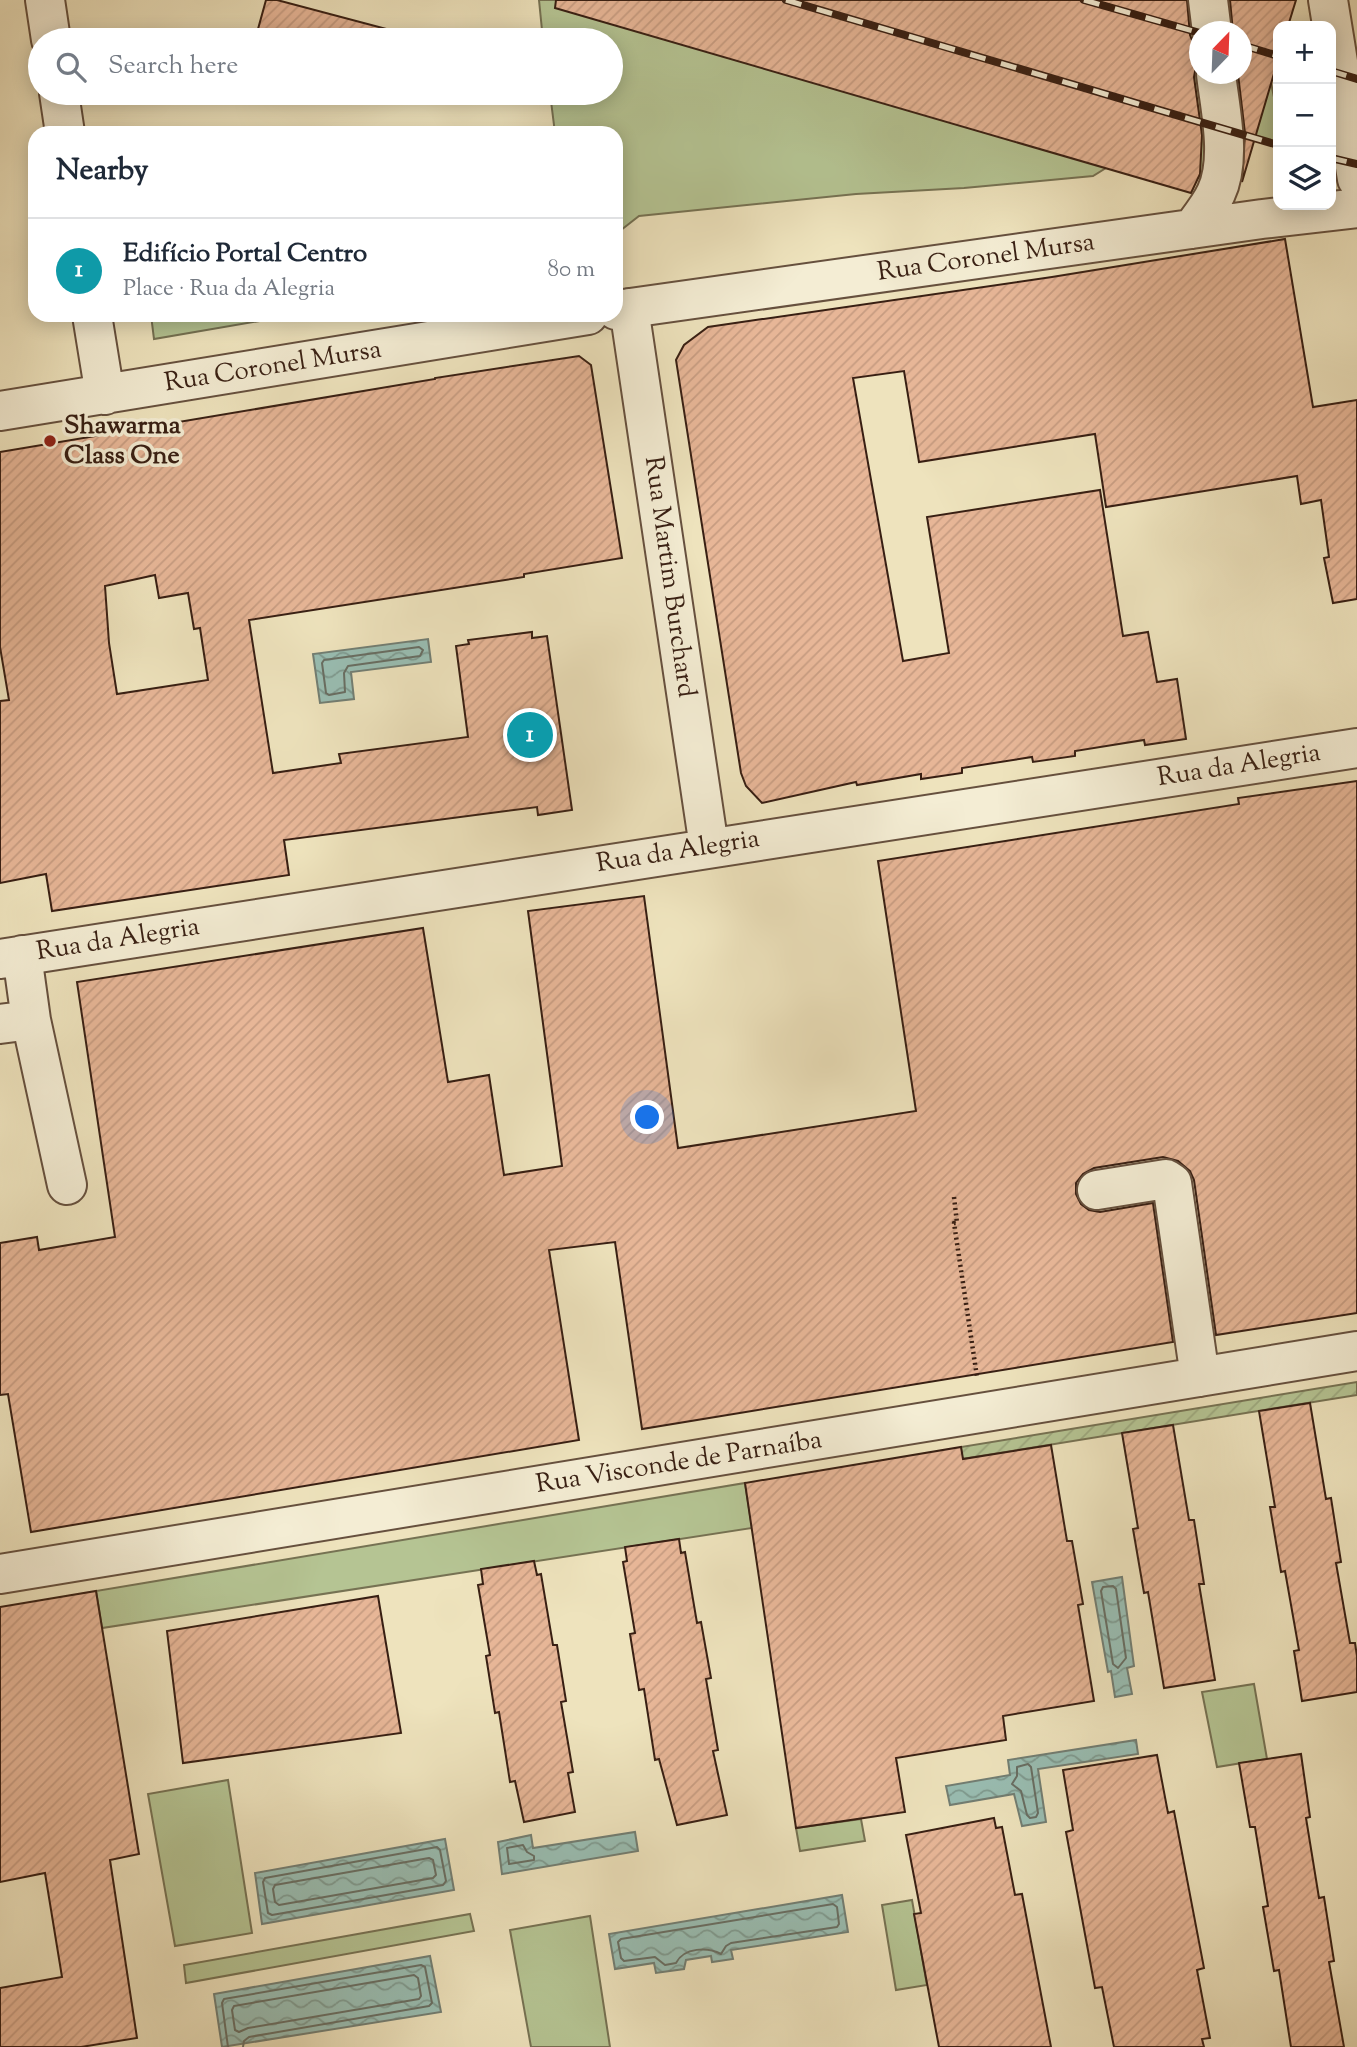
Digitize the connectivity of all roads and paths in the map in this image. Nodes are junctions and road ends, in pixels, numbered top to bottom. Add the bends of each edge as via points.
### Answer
1 (45, 0) edge
2 (1208, 0) edge
3 (1328, 0) edge
4 (1211, 21) edge
5 (49, 28) edge
6 (1217, 84) edge
7 (61, 105) edge
8 (64, 126) edge
9 (1357, 179) edge
10 (1357, 208) edge
11 (1192, 229) junction
12 (623, 309) edge
13 (93, 322) edge
14 (546, 322) edge
15 (105, 395) junction
16 (0, 411) edge
17 (1357, 747) edge
18 (709, 847) junction
19 (11, 957) edge
20 (15, 1022) edge
21 (67, 1185) dead end
22 (1097, 1189) dead end
23 (954, 1197) dead end
24 (1357, 1351) edge
25 (1200, 1377) junction
26 (982, 1413) junction
27 (0, 1574) edge

1 - 5 street
2 - 4 street
3 - 9 street
6 - 11 street via 1225,162 1218,190
7 - 8 street
10 - 11 street, Rua Coronel Mursa
11 - 12 street, Rua Coronel Mursa
12 - 18 street, Rua Martim Burchard
13 - 15 street
14 - 15 street, Rua Coronel Mursa
15 - 16 street, Rua Coronel Mursa
17 - 18 street, Rua da Alegria
18 - 19 street, Rua da Alegria
19 - 20 street
20 - 21 street
22 - 25 street via 1166,1179 1172,1183
23 - 26 path
24 - 25 street, Rua Visconde de Parnaíba
25 - 26 street, Rua Visconde de Parnaíba
26 - 27 street, Rua Visconde de Parnaíba

